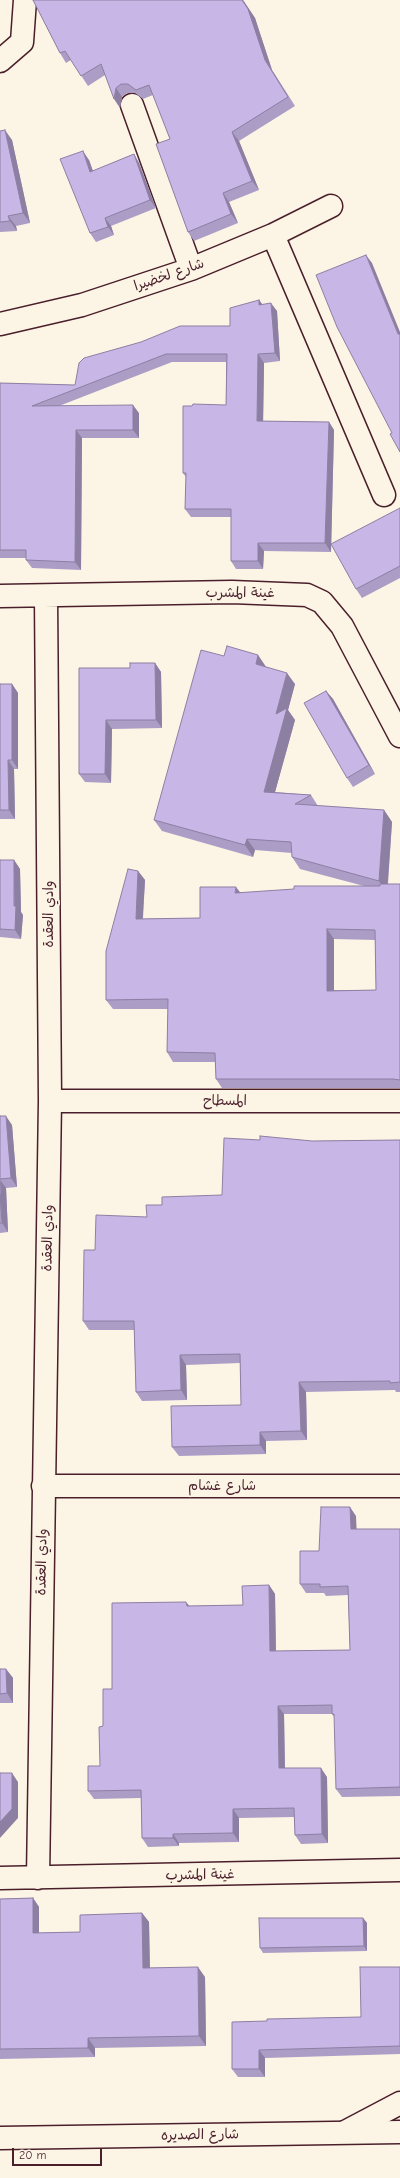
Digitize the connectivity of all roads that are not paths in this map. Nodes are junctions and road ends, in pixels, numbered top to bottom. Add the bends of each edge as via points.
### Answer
1 (25, 0) edge
2 (0, 61) edge
3 (132, 105) dead end
4 (331, 206) dead end
5 (273, 234) junction
6 (191, 269) junction
7 (0, 324) edge
8 (384, 495) dead end
9 (0, 596) edge
10 (46, 597) junction
11 (400, 736) edge
12 (50, 1101) junction
13 (400, 1101) edge
14 (43, 1486) junction
15 (400, 1486) edge
16 (400, 1870) edge
17 (0, 1878) edge
18 (38, 1878) junction
19 (400, 2103) edge
20 (345, 2132) junction
21 (400, 2132) edge
22 (0, 2138) edge

1 - 2 street via 22,42
3 - 6 street
4 - 5 street, شارع لخضيرا
5 - 6 street, شارع لخضيرا
5 - 8 street
6 - 7 street, شارع لخضيرا via 82,305
9 - 10 street, غينة المشرب
10 - 11 street, غينة المشرب via 232,592 307,595 322,602 342,626
10 - 12 street, وادي العقدة
12 - 13 street, المسطاح
12 - 14 street, وادي العقدة
14 - 15 street, شارع غشام
14 - 18 street, وادي العقدة
16 - 18 street, غينة المشرب
17 - 18 street, غينة المشرب
19 - 20 street
20 - 21 street, شارع الصديره
20 - 22 street, شارع الصديره

